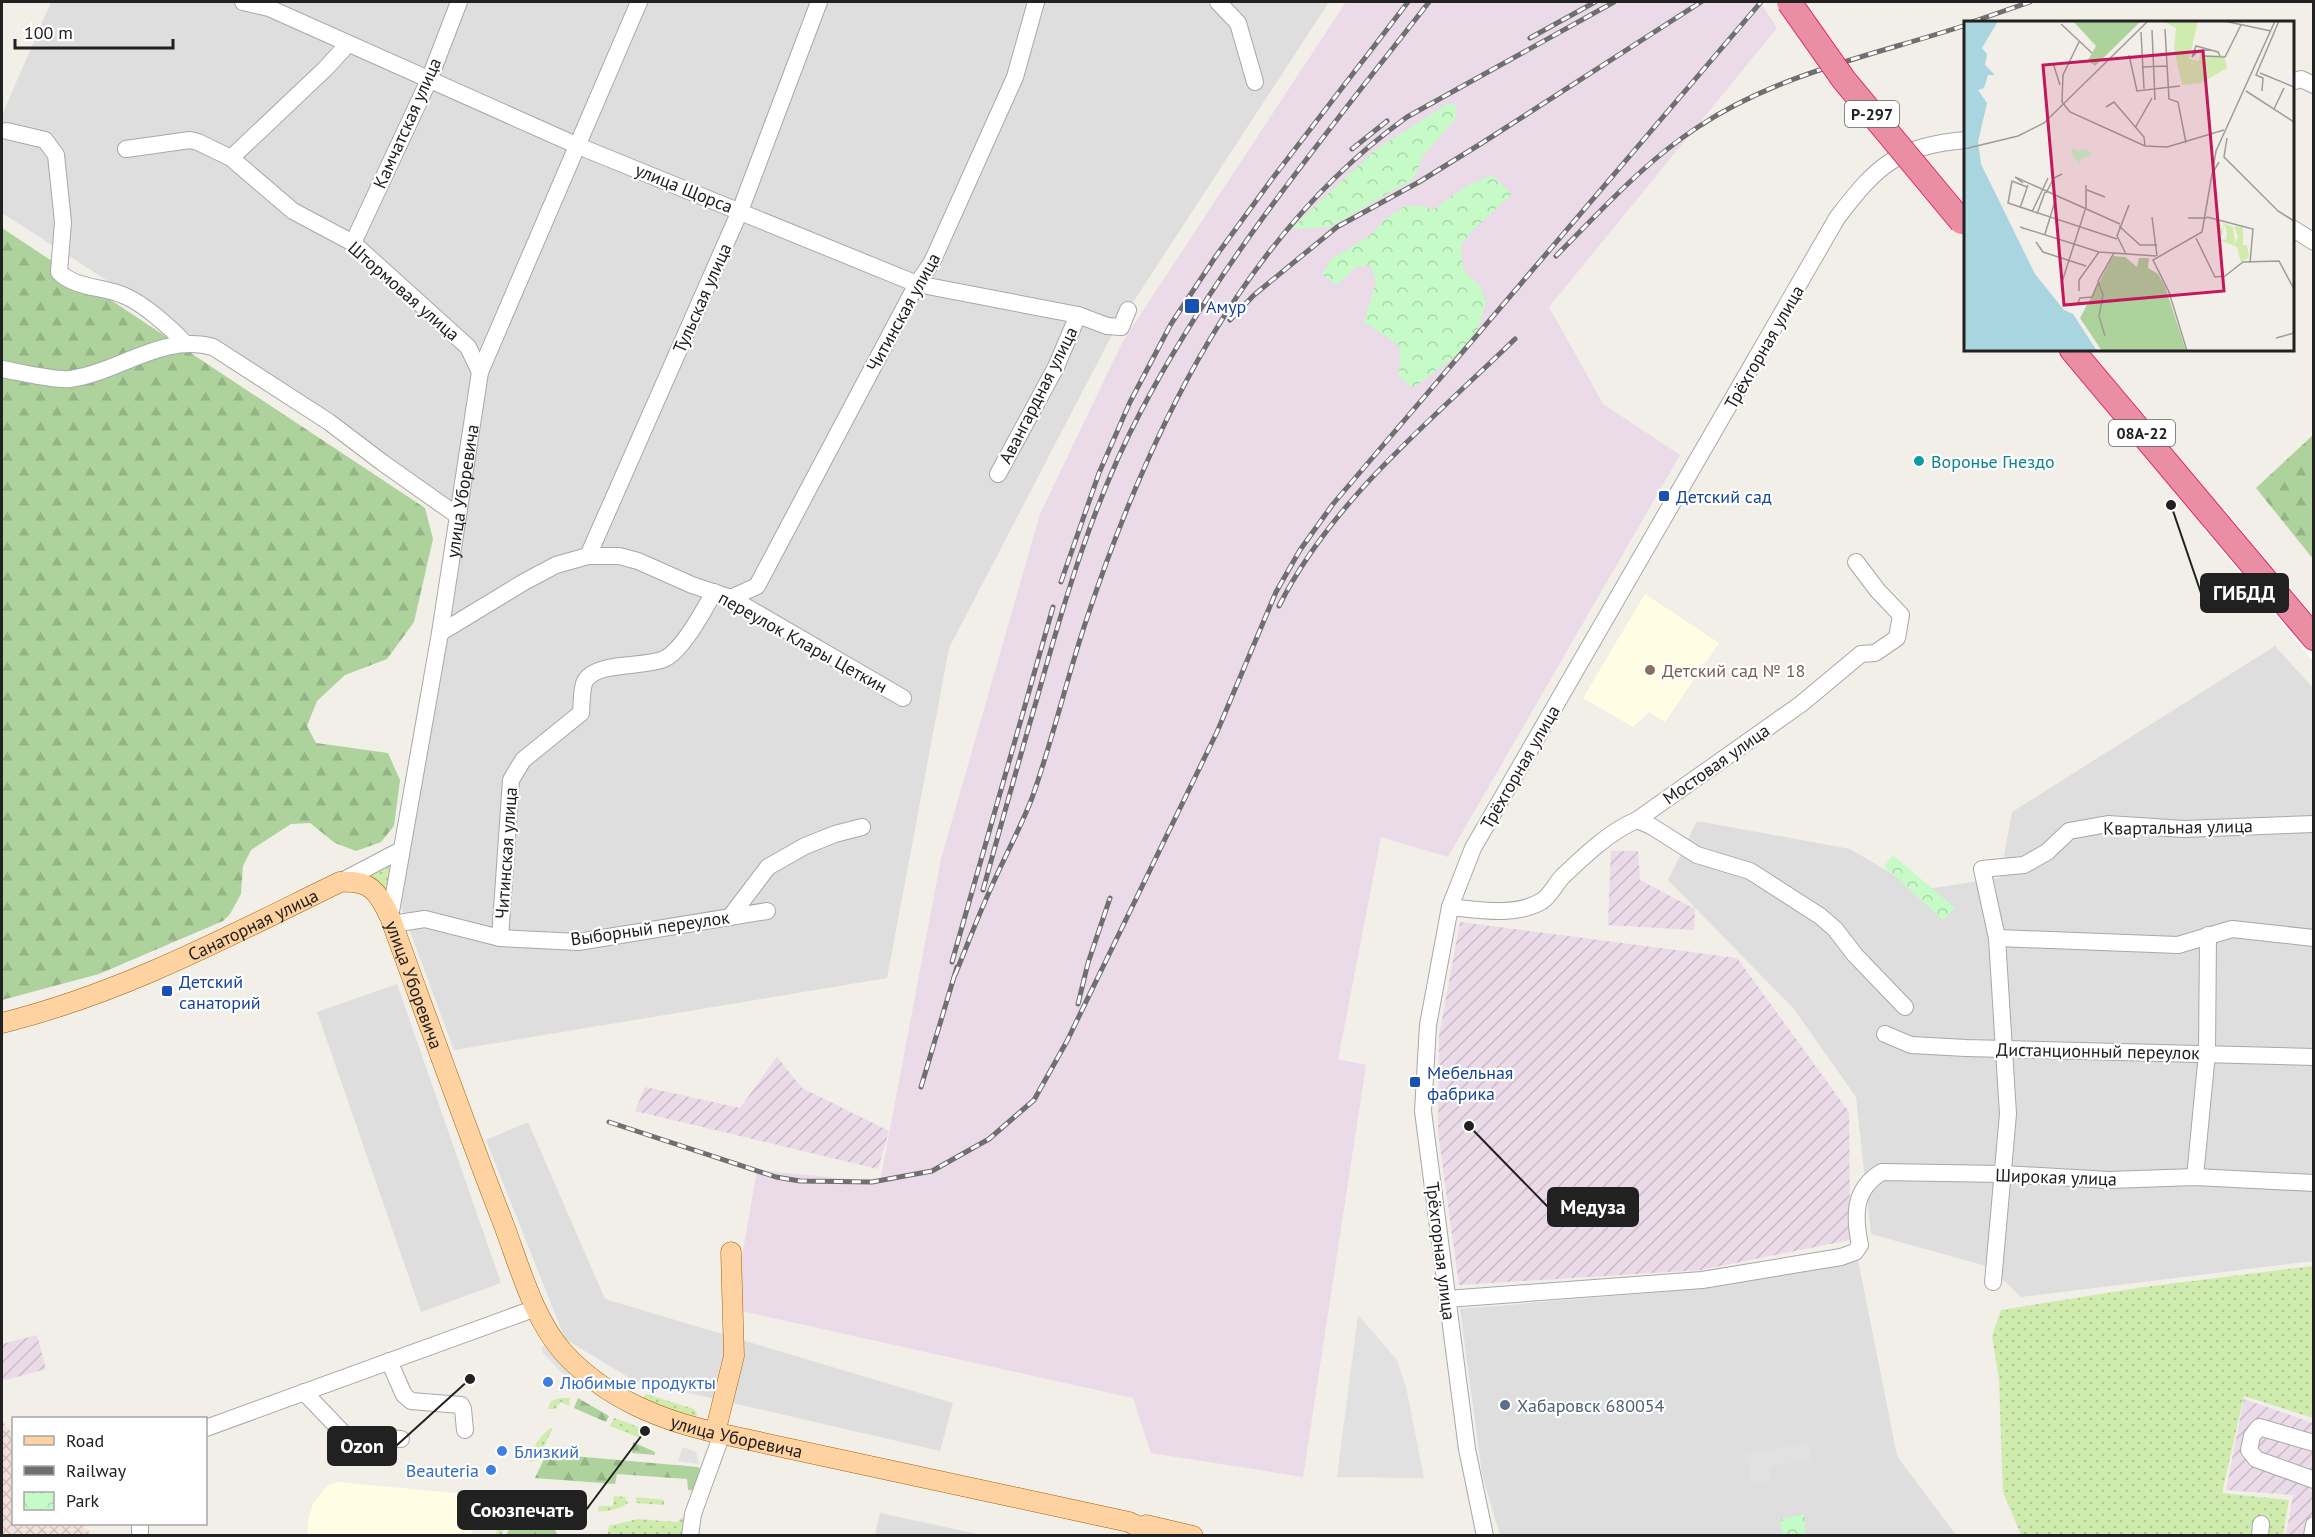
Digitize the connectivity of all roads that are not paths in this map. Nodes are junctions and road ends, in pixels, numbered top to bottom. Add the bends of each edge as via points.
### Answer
1 (243, 2) edge
2 (459, 2) edge
3 (639, 2) edge
4 (819, 2) edge
5 (1218, 2) edge
6 (1790, 2) edge
7 (1032, 3) edge
8 (348, 44) junction
9 (429, 80) junction
10 (2294, 81) edge
11 (1255, 82) dead end
12 (2313, 85) edge
13 (7, 131) dead end
14 (1964, 140) edge
15 (576, 145) junction
16 (126, 149) dead end
17 (231, 158) junction
18 (740, 211) junction
19 (1964, 224) edge
20 (2294, 229) edge
21 (2313, 242) edge
22 (353, 243) junction
23 (917, 284) junction
24 (1128, 310) dead end
25 (1078, 315) junction
26 (185, 343) junction
27 (2073, 351) edge
28 (2, 369) edge
29 (480, 372) junction
30 (998, 474) dead end
31 (458, 516) junction
32 (588, 556) junction
33 (1856, 562) dead end
34 (714, 592) junction
35 (731, 598) junction
36 (440, 633) junction
37 (2313, 638) edge
38 (903, 698) dead end
39 (1637, 820) junction
40 (2313, 824) edge
41 (862, 827) dead end
42 (401, 850) junction
43 (340, 882) junction
44 (1450, 907) junction
45 (767, 911) dead end
46 (730, 917) junction
47 (391, 921) junction
48 (2208, 935) junction
49 (500, 938) junction
50 (1997, 938) junction
51 (2313, 938) edge
52 (1905, 1007) dead end
53 (2, 1023) edge
54 (1885, 1034) dead end
55 (2005, 1050) junction
56 (2207, 1053) junction
57 (2313, 1057) edge
58 (2004, 1174) junction
59 (2196, 1177) junction
60 (2313, 1183) edge
61 (731, 1252) dead end
62 (1994, 1282) dead end
63 (1447, 1299) junction
64 (536, 1308) junction
65 (390, 1361) junction
66 (304, 1392) junction
67 (207, 1428) edge
68 (465, 1430) dead end
69 (719, 1433) junction
70 (401, 1439) dead end
71 (2313, 1443) edge
72 (2313, 1480) edge
73 (1129, 1522) junction
74 (2313, 1525) edge
75 (690, 1536) edge
76 (1157, 1536) edge
77 (1193, 1536) edge
78 (1485, 1536) edge
79 (2312, 1536) edge

1 - 8 street, улица Щорса via 269,8
2 - 9 street, Камчатская улица
3 - 15 street, улица Уборевича
4 - 18 street, Тульская улица
5 - 11 street via 1238,23
6 - 19 highway, Р-297, bridge via 1844,80
7 - 23 street, Читинская улица via 1016,77 932,262
8 - 9 street, улица Щорса
8 - 17 street
9 - 15 street, улица Щорса
9 - 22 street, Камчатская улица
10 - 12 street via 2301,79
13 - 26 street via 45,140 56,156 63,222 59,272 67,280 126,296 171,328
14 - 44 street, Трёхгорная улица via 1914,149 1889,162 1862,184 1838,218 1473,848
15 - 18 street, улица Щорса
15 - 29 street, улица Уборевича
16 - 17 street, Штормовая улица via 190,140
17 - 22 street, Штормовая улица via 293,211
18 - 23 street, улица Щорса
18 - 32 street, Тульская улица
20 - 21 street
22 - 29 street, Штормовая улица via 468,347
23 - 25 street, улица Щорса
23 - 35 street, Читинская улица via 757,586
24 - 25 street, улица Щорса via 1121,327
25 - 30 street, Авангардная улица via 1056,367
26 - 28 street via 69,379
26 - 31 street via 213,347 329,422
27 - 37 highway, 08А-22
29 - 31 street, улица Уборевича
31 - 36 street, улица Уборевича
32 - 34 street, переулок Клары Цеткин via 619,556 638,561
32 - 36 street, переулок Клары Цеткин via 524,582
33 - 39 street, Мостовая улица via 1901,615 1897,638 1875,653 1861,654 1801,704
34 - 35 street, переулок Клары Цеткин
34 - 49 street, Читинская улица via 695,628 666,658 597,671 590,676 584,683 581,713 517,769 511,780
35 - 38 street, переулок Клары Цеткин
36 - 42 street, улица Уборевича
39 - 44 street, Мостовая улица via 1622,826 1563,876 1543,900 1514,910
39 - 52 street via 1697,855 1750,871 1820,916
40 - 50 street, Квартальная улица via 2184,829 2108,824 2069,831 2047,852 2024,865 1982,869
41 - 46 street via 805,846 768,867
42 - 43 street
42 - 47 street, улица Уборевича
43 - 47 main road, Санаторная улица via 356,881 370,887 382,899
43 - 53 main road, Санаторная улица via 131,982
44 - 63 street, Трёхгорная улица via 1428,1025 1423,1111
45 - 46 street, Выборный переулок
46 - 49 street, Выборный переулок via 579,942
47 - 49 street, Выборный переулок via 425,919
47 - 64 main road, улица Уборевича
48 - 50 street via 2178,945
48 - 51 street via 2232,929
48 - 56 street
50 - 55 street
54 - 55 street, Дистанционный переулок via 1911,1045
55 - 56 street, Дистанционный переулок
55 - 58 street via 2008,1114
56 - 57 street, Дистанционный переулок
56 - 59 street
58 - 59 street, Широкая улица via 2109,1180
58 - 62 street
58 - 63 street, Широкая улица via 1882,1172 1869,1179 1857,1208 1860,1245 1855,1252 1841,1257 1702,1280
59 - 60 street, Широкая улица
61 - 69 main road via 734,1356
63 - 78 street, Трёхгорная улица via 1467,1449
64 - 65 street
64 - 69 main road, улица Уборевича via 563,1351 597,1382 667,1420
65 - 66 street
65 - 68 street via 404,1395 411,1401 461,1405
66 - 67 street
66 - 70 street via 345,1435
69 - 73 main road, улица Уборевича
69 - 75 street via 693,1514
71 - 72 street via 2259,1427 2249,1450 2256,1459
73 - 76 main road, улица Уборевича
73 - 77 main road
74 - 79 street

